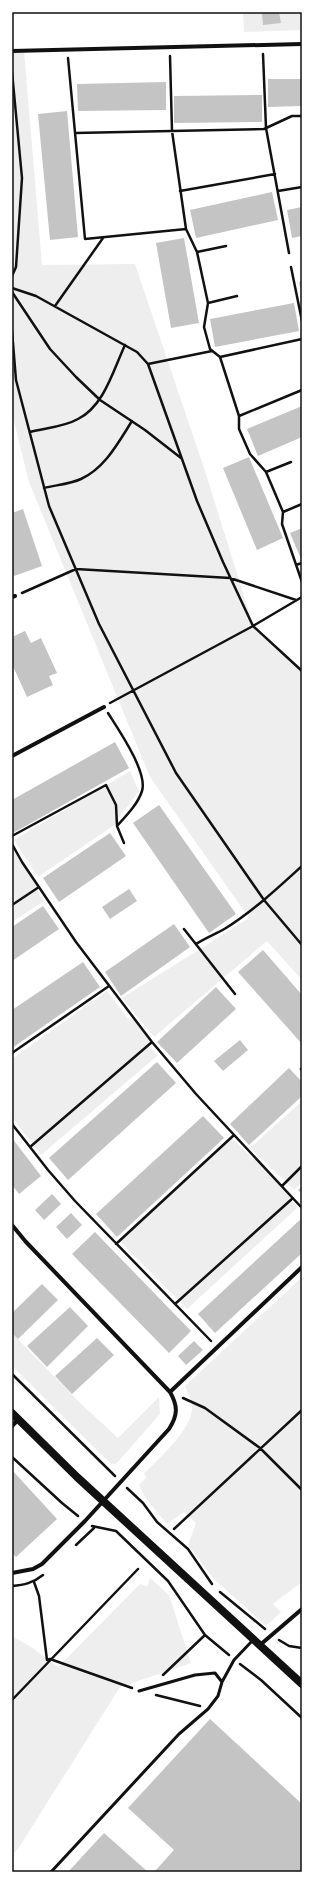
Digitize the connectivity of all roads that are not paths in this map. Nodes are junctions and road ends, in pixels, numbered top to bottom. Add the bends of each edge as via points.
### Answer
1 (302, 44) edge
2 (12, 51) edge
3 (104, 707) road end
4 (12, 756) edge
5 (12, 1225) edge
6 (302, 1267) edge
7 (170, 1392) junction
8 (12, 1413) edge
9 (18, 1420) junction
10 (12, 1426) edge
11 (103, 1501) junction
12 (12, 1572) edge
13 (301, 1611) edge
14 (253, 1640) junction
15 (259, 1646) junction
16 (222, 1682) junction
17 (302, 1684) edge
18 (139, 1691) road end
19 (51, 1872) edge

1 - 2 street
3 - 4 street
5 - 7 street
6 - 7 street
7 - 11 street via 177,1407 173,1423
8 - 9 main road
9 - 10 street
9 - 11 main road
11 - 12 street via 42,1564 34,1569
11 - 14 main road
13 - 15 street
14 - 15 main road
14 - 16 lane via 234,1660
15 - 17 main road
16 - 18 lane via 215,1673 195,1675
16 - 19 lane via 218,1696 208,1708 179,1734

